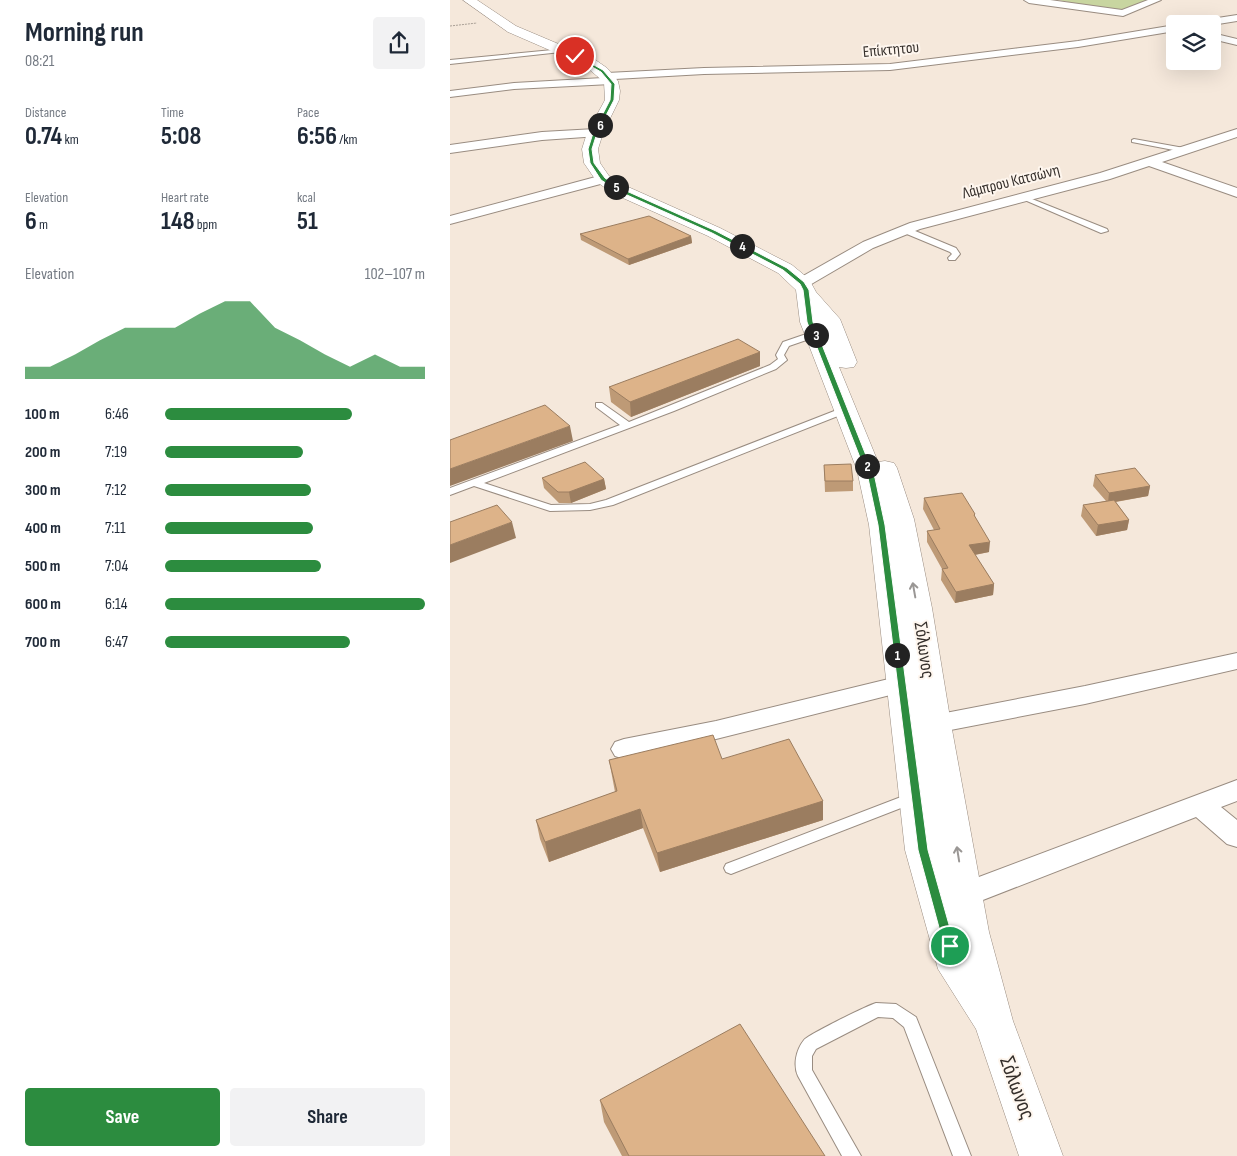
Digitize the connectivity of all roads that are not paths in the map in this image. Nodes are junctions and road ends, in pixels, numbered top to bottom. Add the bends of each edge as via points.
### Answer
1 (469, 0) edge
2 (1029, 0) edge
3 (1156, 0) edge
4 (1237, 18) edge
5 (1221, 20) edge
6 (1166, 30) edge
7 (1221, 38) edge
8 (1237, 42) edge
9 (561, 50) junction
10 (450, 62) edge
11 (609, 78) junction
12 (450, 94) edge
13 (595, 133) junction
14 (1237, 133) edge
15 (1134, 141) dead end
16 (450, 148) edge
17 (1184, 150) junction
18 (1148, 162) junction
19 (603, 179) junction
20 (1237, 192) edge
21 (1022, 197) junction
22 (450, 220) edge
23 (905, 230) junction
24 (1104, 231) dead end
25 (952, 258) dead end
26 (805, 289) junction
27 (815, 334) junction
28 (599, 405) dead end
29 (844, 410) junction
30 (627, 426) junction
31 (474, 483) junction
32 (450, 492) edge
33 (1237, 661) edge
34 (901, 684) junction
35 (935, 724) junction
36 (624, 748) dead end
37 (1237, 790) edge
38 (916, 797) junction
39 (1200, 805) junction
40 (1237, 836) edge
41 (731, 868) dead end
42 (964, 896) junction
43 (993, 1021) junction
44 (852, 1156) edge
45 (962, 1156) edge
46 (1041, 1156) edge

1 - 9 street via 497,21
2 - 3 street via 1122,13
4 - 5 street
6 - 11 street, Επίκτητου via 1068,46 890,67 704,71
7 - 8 street
9 - 10 lane
9 - 11 street via 589,62
11 - 12 street, Επίκτητου
11 - 13 street via 614,91 612,100
13 - 16 street
13 - 19 street via 590,149 592,163
14 - 17 street, Λάμπρου Κατσώνη
15 - 17 lane
17 - 18 street, Λάμπρου Κατσώνη
18 - 20 street
18 - 21 street, Λάμπρου Κατσώνη
19 - 22 street
19 - 26 street, Σόλωνος via 634,197 744,247 789,272
21 - 23 street, Λάμπρου Κατσώνη
21 - 24 lane
23 - 25 lane via 953,250 956,254
23 - 26 street, Λάμπρου Κατσώνη via 849,255
26 - 27 street, Σόλωνος
35 -> 26 street, Σόλωνος via 902,519 830,319
27 - 29 street, Σόλωνος
27 - 30 lane via 786,344 780,355 783,360 773,367
28 - 30 lane
29 - 31 lane via 590,507 550,508
29 - 34 street, Σόλωνος via 869,470 882,525
30 - 31 lane
31 - 32 lane
33 - 35 street
34 - 36 street via 716,730
34 - 38 street, Σόλωνος
42 -> 35 street, Σόλωνος
37 - 39 street
38 - 41 lane
38 - 43 street, Σόλωνος via 923,850 957,970
39 - 40 street
39 - 42 street
42 - 43 street, Σόλωνος
43 - 46 street, Σόλωνος
44 - 45 lane via 804,1071 804,1056 810,1044 876,1010 896,1011 910,1022

